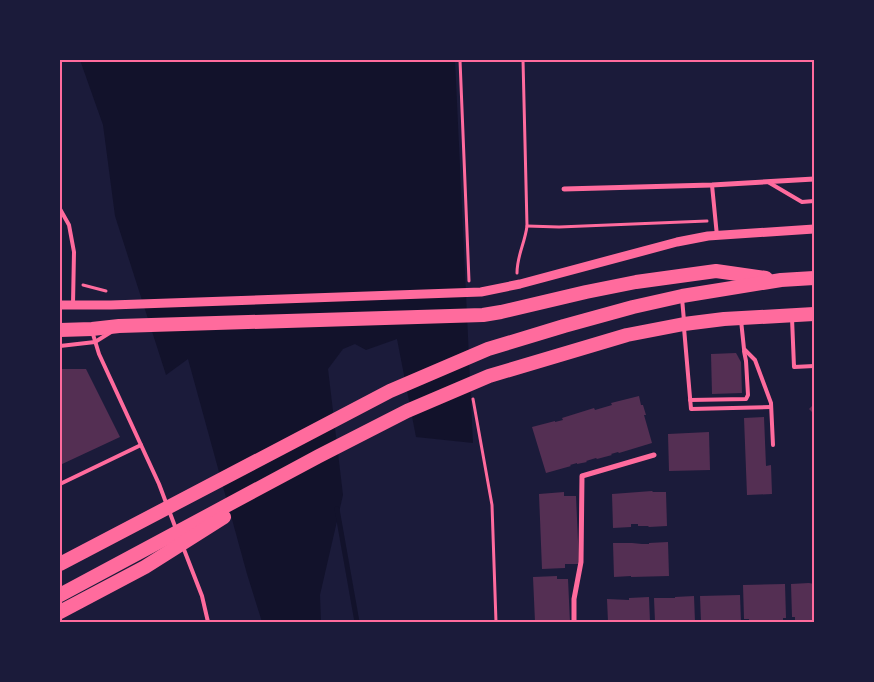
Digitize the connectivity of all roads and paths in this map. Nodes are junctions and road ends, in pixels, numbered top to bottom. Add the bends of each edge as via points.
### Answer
1 (522, 60) edge
2 (814, 179) edge
3 (768, 182) junction
4 (712, 185) junction
5 (564, 189) dead end
6 (814, 201) edge
7 (60, 209) edge
8 (715, 221) junction
9 (527, 226) junction
10 (814, 229) edge
11 (717, 236) junction
12 (814, 278) edge
13 (781, 280) junction
14 (73, 284) junction
15 (520, 284) junction
16 (112, 293) dead end
17 (682, 296) junction
18 (73, 305) junction
19 (60, 306) edge
20 (814, 314) edge
21 (792, 316) junction
22 (741, 318) junction
23 (684, 324) junction
24 (60, 330) edge
25 (93, 336) junction
26 (60, 346) edge
27 (744, 349) junction
28 (814, 366) edge
29 (690, 400) junction
30 (771, 407) junction
31 (773, 444) dead end
32 (141, 445) junction
33 (654, 455) dead end
34 (319, 456) junction
35 (60, 484) edge
36 (60, 564) edge
37 (60, 595) edge
38 (60, 612) edge
39 (208, 622) edge
40 (574, 622) edge

1 - 9 path
2 - 3 street
3 - 4 street
3 - 6 lane via 802,202
4 - 5 street
4 - 8 lane
7 - 14 lane via 69,225 74,252
8 - 9 path
8 - 11 lane
9 - 15 path via 517,267
10 - 11 street
11 - 15 street via 677,242
12 - 13 highway
13 - 17 highway
13 - 25 highway via 716,271 628,284 483,315 119,326
14 - 16 path
14 - 18 lane
15 - 18 street via 481,292
17 - 23 lane
17 - 36 highway via 488,349 390,391
18 - 19 street
20 - 21 highway
21 - 22 highway
21 - 28 lane via 794,366
22 - 23 highway
22 - 27 lane
23 - 29 lane
23 - 34 highway via 627,334 489,376 407,411
24 - 25 highway
25 - 26 lane
25 - 32 lane
27 - 29 lane via 746,399
27 - 30 lane via 755,360
29 - 30 lane via 691,409
30 - 31 lane
32 - 35 lane
32 - 39 lane via 202,596
33 - 40 street via 582,476 581,562 574,599
34 - 37 highway
34 - 38 highway via 145,567

